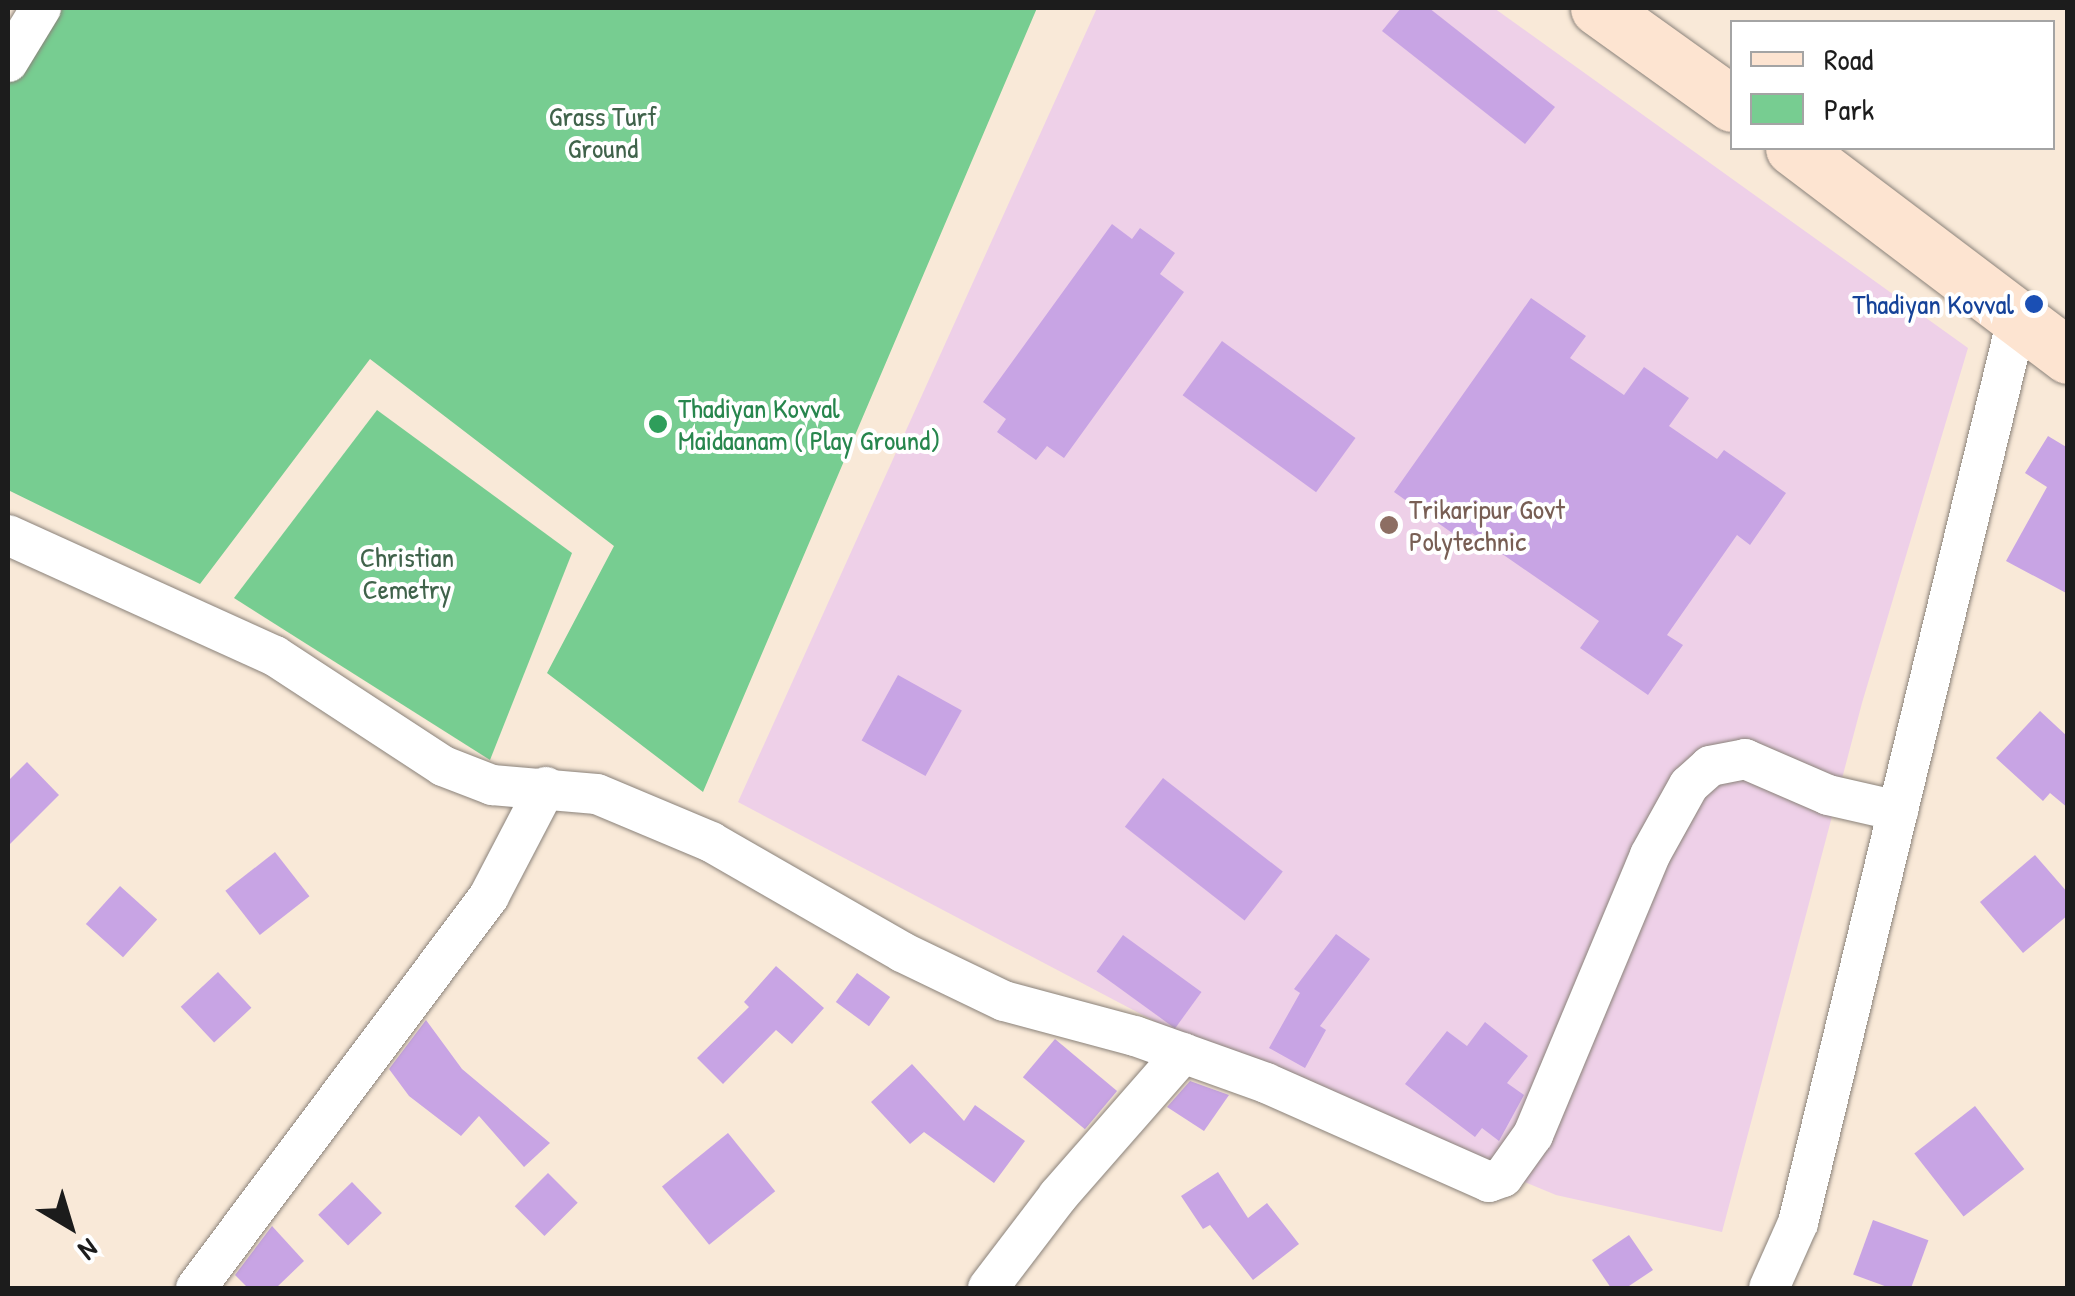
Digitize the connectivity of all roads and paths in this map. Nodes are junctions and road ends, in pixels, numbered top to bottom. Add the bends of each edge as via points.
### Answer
1 (40, 8) edge
2 (1598, 8) edge
3 (8, 62) edge
4 (1730, 103) edge
5 (1796, 150) edge
6 (2016, 320) junction
7 (2068, 356) edge
8 (8, 534) edge
9 (546, 787) junction
10 (1898, 811) junction
11 (1183, 1053) junction
12 (196, 1288) edge
13 (988, 1288) edge
14 (1769, 1288) edge

1 - 3 street
2 - 4 main road
5 - 6 main road
6 - 7 main road
6 - 10 street
8 - 9 street via 276,656 443,766 492,785
9 - 11 street via 597,794 711,842 902,952 1004,1001
9 - 12 street via 489,896
10 - 11 street via 1828,795 1745,759 1710,766 1689,785 1650,855 1534,1135 1502,1176 1489,1182
10 - 14 street via 1798,1223
11 - 13 street

